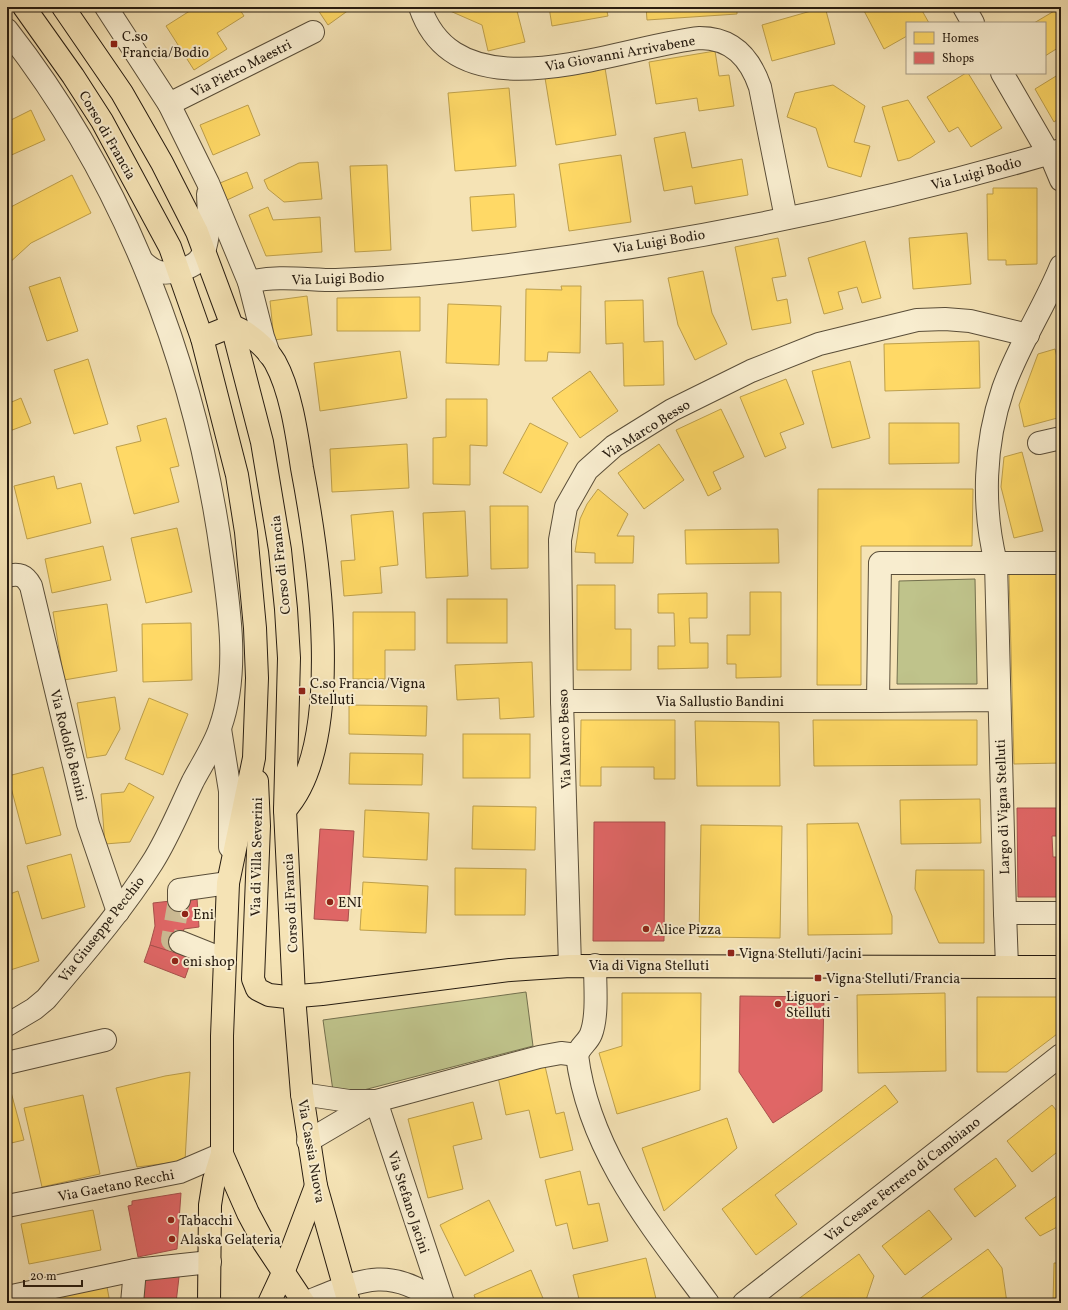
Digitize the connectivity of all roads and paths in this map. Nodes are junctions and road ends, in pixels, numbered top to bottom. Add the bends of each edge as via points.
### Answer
1 (24, 7) edge
2 (63, 7) edge
3 (106, 7) edge
4 (420, 7) edge
5 (964, 7) edge
6 (972, 22) edge
7 (7, 30) edge
8 (313, 32) dead end
9 (1003, 74) edge
10 (170, 104) junction
11 (1055, 152) edge
12 (1061, 180) edge
13 (208, 183) junction
14 (786, 218) junction
15 (205, 251) junction
16 (144, 263) junction
17 (1061, 266) edge
18 (179, 270) junction
19 (249, 282) junction
20 (232, 326) junction
21 (1028, 335) junction
22 (202, 338) junction
23 (269, 354) junction
24 (186, 379) junction
25 (1061, 438) edge
26 (1039, 443) dead end
27 (1061, 562) edge
28 (996, 563) junction
29 (16, 576) edge
30 (999, 700) junction
31 (562, 701) junction
32 (878, 701) junction
33 (220, 730) junction
34 (254, 758) junction
35 (285, 810) junction
36 (229, 879) junction
37 (179, 900) tunnel mouth
38 (118, 912) junction
39 (1005, 913) junction
40 (1061, 913) edge
41 (180, 942) tunnel mouth
42 (225, 960) junction
43 (595, 965) junction
44 (570, 966) junction
45 (1007, 966) junction
46 (1061, 967) edge
47 (294, 996) junction
48 (7, 1025) edge
49 (104, 1040) dead end
50 (577, 1055) junction
51 (1061, 1055) edge
52 (7, 1063) edge
53 (302, 1094) junction
54 (376, 1101) junction
55 (308, 1141) junction
56 (222, 1154) junction
57 (316, 1186) junction
58 (7, 1206) edge
59 (210, 1262) junction
60 (135, 1270) junction
61 (283, 1273) junction
62 (346, 1295) edge
63 (7, 1297) edge
64 (132, 1303) edge
65 (210, 1303) edge
66 (269, 1303) edge
67 (305, 1303) edge
68 (442, 1303) edge
69 (708, 1303) edge
70 (744, 1303) edge

1 - 18 main road, Corso di Francia via 102,121 153,214
2 - 15 main road, Corso di Francia via 102,61 134,113
3 - 10 street, Corso di Francia
4 - 14 street, Via Giovanni Arrivabene via 429,27 446,47 469,60 494,67 522,69 553,66 700,38 710,38 734,47 752,67 760,87
5 - 6 street
7 - 16 street, Corso di Francia via 82,140
8 - 10 street, Via Pietro Maestri
9 - 11 street
10 - 13 street, Corso di Francia
11 - 12 street
11 - 14 street, Via Luigi Bodio via 900,193
13 - 15 street, Corso di Francia via 209,213
13 - 19 street, Corso di Francia
14 - 19 street, Via Luigi Bodio via 646,244 472,269 392,277
15 - 18 street via 194,264
15 - 20 main road, Corso di Francia
16 - 18 street via 162,273
16 - 24 street, Corso di Francia
17 - 21 street, Largo di Vigna Stelluti
18 - 22 main road, Corso di Francia
19 - 20 street, Corso di Francia via 236,305 236,320
19 - 23 street, Corso di Francia
20 - 22 main road
20 - 23 main road, Corso di Francia via 246,334
20 - 35 main road, Corso di Francia via 262,442 280,550 289,658
21 - 28 street, Largo di Vigna Stelluti via 1003,389 992,431 987,511
21 - 31 street, Via Marco Besso via 970,321 934,319 917,320 845,337 781,359 721,385 666,414 614,446 586,470 572,494 563,520 560,552
22 - 24 street
22 - 34 main road, Corso di Francia via 237,474 250,560 256,654
23 - 35 main road, Corso di Francia via 285,389 303,468 317,568 323,653 322,688 312,755 300,790
24 - 33 street, Corso di Francia via 212,489 227,593 230,685
25 - 26 street
27 - 28 street
28 - 30 street, Largo di Vigna Stelluti
28 - 32 street via 880,563
29 - 38 street, Via Rodolfo Benini via 31,586 88,824
30 - 32 street, Via Sallustio Bandini
30 - 39 street, Largo di Vigna Stelluti
31 - 32 street, Via Sallustio Bandini
31 - 44 street, Via Marco Besso
33 - 36 street, Via di Villa Severini via 230,791
33 - 38 street, Via Giuseppe Pecchio via 153,861
34 - 36 main road, Via di Villa Severini
34 - 47 main road, Via di Villa Severini via 259,826 253,979 257,989 263,993 279,997
35 - 47 main road, Corso di Francia
36 - 37 street via 179,890
36 - 42 main road, Via di Villa Severini
38 - 48 street, Via Giuseppe Pecchio via 46,999
39 - 40 street
39 - 45 street, Largo di Vigna Stelluti
41 - 42 street
42 - 56 main road, Via di Villa Severini
43 - 44 main road, Via di Vigna Stelluti
43 - 45 main road, Via di Vigna Stelluti
43 - 50 street via 593,1026 589,1038
44 - 47 main road, Via di Vigna Stelluti via 482,973
45 - 46 main road
47 - 53 main road, Via Cassia Nuova
49 - 52 street
50 - 54 street via 561,1053 540,1057
50 - 69 street via 592,1114 620,1180 640,1212
51 - 70 street, Via Cesare Ferrero di Cambiano
53 - 54 street via 349,1101
53 - 55 main road, Via Cassia Nuova
54 - 55 street
54 - 68 street, Via Stefano Jacini
55 - 57 main road, Via Cassia Nuova
56 - 58 street, Via Gaetano Recchi via 180,1172
56 - 59 main road via 210,1205
56 - 61 main road via 248,1213
57 - 61 main road
57 - 62 main road, Via Cassia Nuova
59 - 60 street
59 - 65 main road
60 - 63 street
60 - 64 street
61 - 66 main road
61 - 67 main road
62 - 67 street, Via Stefano Jacini
62 - 68 street, Via Stefano Jacini via 371,1279 400,1280 418,1287

